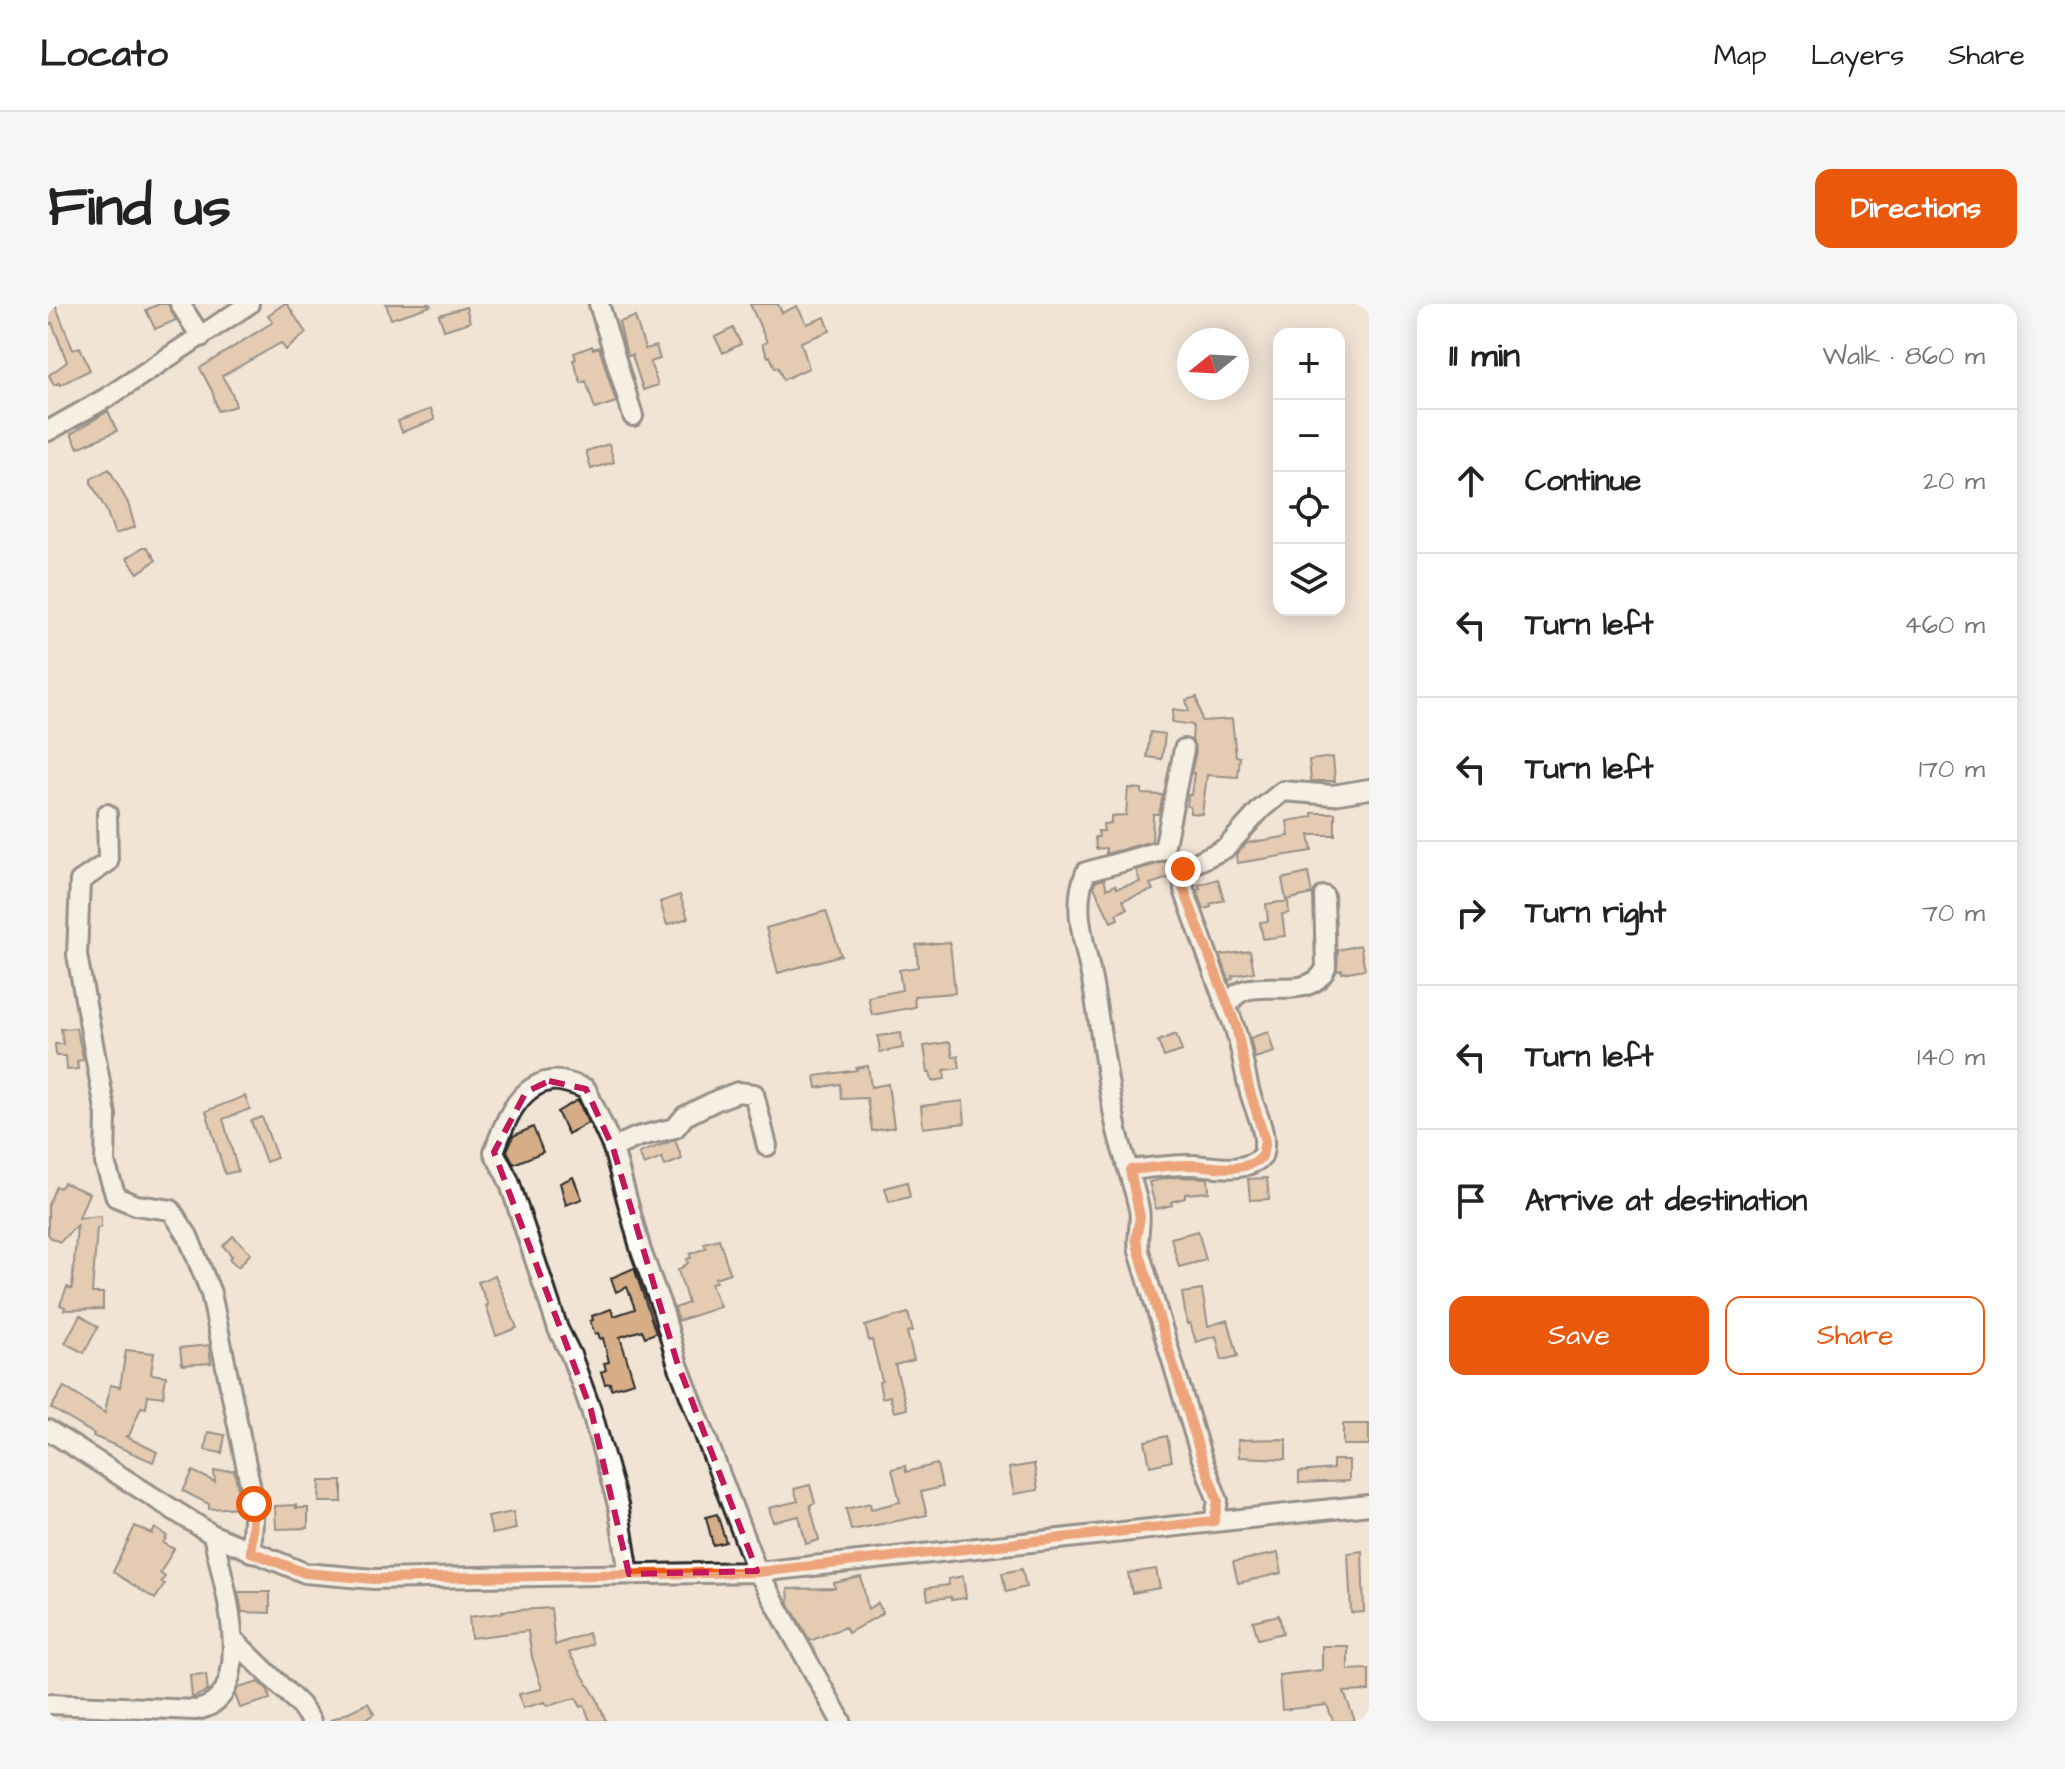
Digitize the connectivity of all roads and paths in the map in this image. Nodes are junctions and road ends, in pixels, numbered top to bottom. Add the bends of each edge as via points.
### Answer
1 (180, 304) edge
2 (249, 304) edge
3 (599, 304) edge
4 (201, 337) junction
5 (633, 416) dead end
6 (48, 431) edge
7 (1184, 749) dead end
8 (1369, 789) edge
9 (107, 814) dead end
10 (1324, 896) dead end
11 (1227, 1009) junction
12 (767, 1146) dead end
13 (613, 1148) junction
14 (1130, 1170) junction
15 (48, 1430) edge
16 (1369, 1505) edge
17 (1214, 1521) junction
18 (213, 1535) junction
19 (251, 1552) junction
20 (757, 1572) junction
21 (629, 1574) junction
22 (233, 1639) junction
23 (48, 1704) edge
24 (311, 1721) edge
25 (841, 1721) edge

1 - 4 street
2 - 4 street
3 - 5 street
4 - 6 street
7 - 14 street via 1164,850 1086,872 1079,888 1080,921 1116,1127
8 - 11 street via 1333,795 1283,791 1226,848 1183,869 1184,890
9 - 19 street via 108,862 80,881 77,955 106,1115 105,1163 116,1197 171,1210 188,1236 211,1293 254,1504
10 - 11 street via 1326,968 1321,978 1308,987 1238,992
11 - 14 street via 1265,1141 1262,1157 1234,1169 1187,1165
12 - 13 street via 754,1094 738,1092 685,1116 675,1128
13 - 20 street via 677,1362
13 - 21 street via 586,1089 549,1081 526,1092 506,1120 494,1152 591,1410 618,1505
14 - 17 street via 1140,1217 1136,1239 1218,1501
15 - 18 street
16 - 17 street
17 - 20 street
18 - 19 street
18 - 22 street
19 - 21 street via 305,1573 374,1579
20 - 21 street
20 - 25 street
22 - 23 street via 229,1684 211,1708
22 - 24 street

